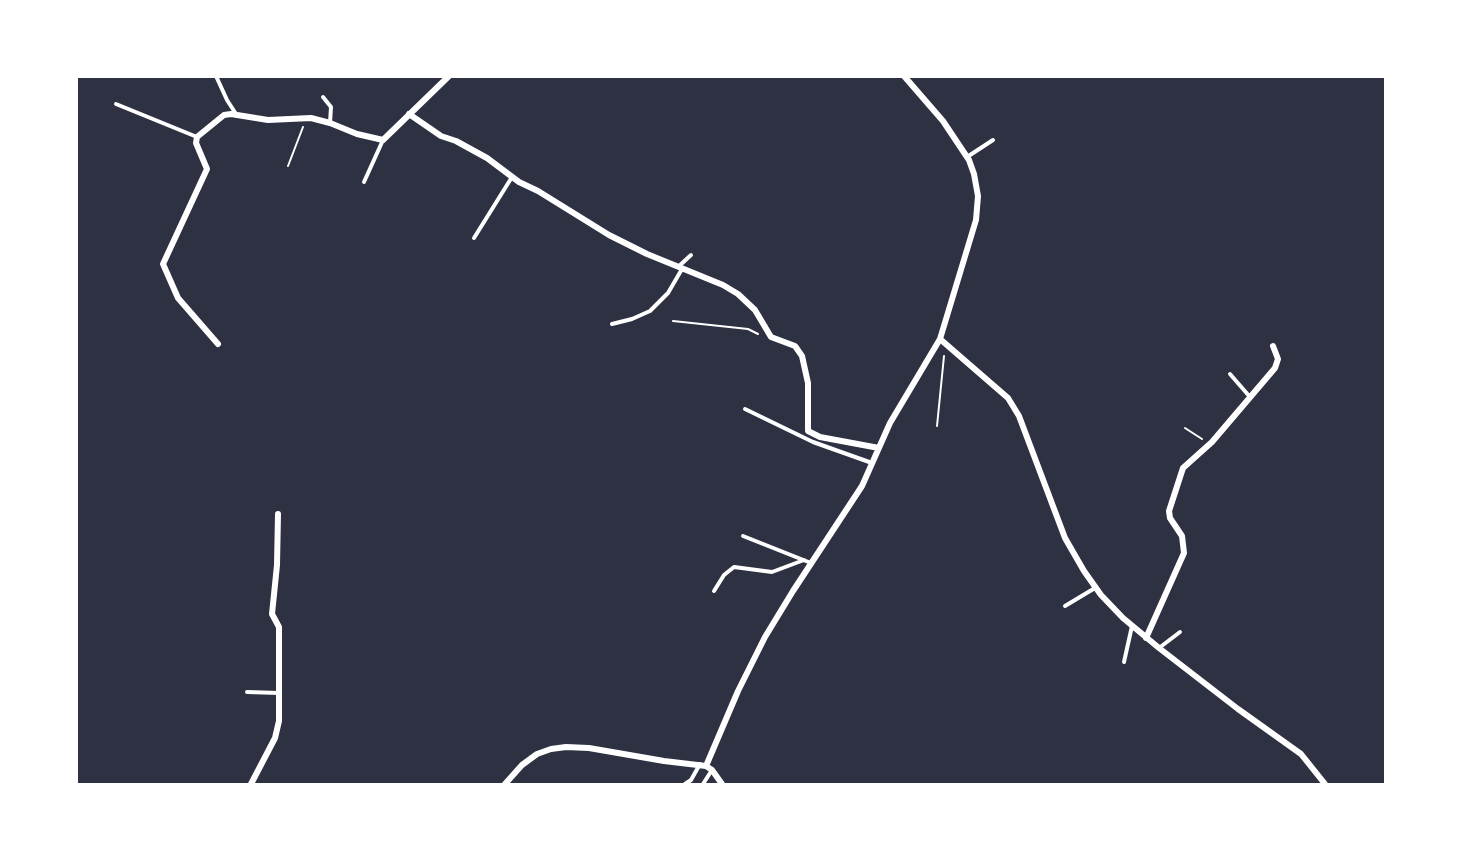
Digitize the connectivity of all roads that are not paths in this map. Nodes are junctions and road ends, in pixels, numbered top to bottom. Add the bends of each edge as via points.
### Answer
1 (216, 76) edge
2 (449, 76) edge
3 (904, 76) edge
4 (323, 97) dead end
5 (116, 104) dead end
6 (236, 114) junction
7 (409, 114) junction
8 (330, 123) junction
9 (197, 137) junction
10 (383, 140) junction
11 (993, 140) dead end
12 (968, 157) junction
13 (512, 177) junction
14 (364, 182) dead end
15 (474, 238) dead end
16 (691, 255) dead end
17 (680, 268) junction
18 (612, 324) dead end
19 (943, 342) junction
20 (218, 344) dead end
21 (1273, 346) dead end
22 (1230, 374) dead end
23 (1250, 397) junction
24 (745, 410) dead end
25 (879, 448) junction
26 (873, 463) junction
27 (278, 514) dead end
28 (743, 536) dead end
29 (804, 560) junction
30 (811, 563) junction
31 (1096, 587) junction
32 (714, 591) dead end
33 (1065, 606) dead end
34 (1132, 625) junction
35 (1180, 632) dead end
36 (1146, 638) junction
37 (1159, 648) junction
38 (1124, 662) dead end
39 (247, 693) dead end
40 (280, 693) junction
41 (706, 766) junction
42 (251, 784) edge
43 (505, 784) edge
44 (685, 784) edge
45 (703, 784) edge
46 (722, 784) edge
47 (1325, 784) edge

1 - 6 lane
2 - 7 street
3 - 12 street
4 - 8 lane via 331,107
5 - 9 lane
6 - 8 street
6 - 9 street via 224,115
7 - 10 street
7 - 13 street via 441,136 487,158
8 - 10 street via 357,135
9 - 20 street via 207,169 163,264 178,298
10 - 14 lane
11 - 12 lane
12 - 19 street via 978,196 976,220
13 - 15 lane
13 - 17 street via 609,235
16 - 17 lane
17 - 18 lane via 668,293 650,311
17 - 25 street via 738,294 755,310 771,337 795,346 802,356 808,384 808,431 820,437
19 - 25 street via 895,413
19 - 31 street via 1008,398 1019,416 1065,538
21 - 23 street via 1277,363
22 - 23 lane
23 - 36 street via 1183,468 1169,511 1182,536 1184,553
24 - 26 lane via 813,442
25 - 26 street
26 - 30 street via 853,502
27 - 40 street via 272,614 279,627
28 - 29 lane
29 - 30 lane
29 - 32 lane via 772,572 734,567 724,574
30 - 41 street via 765,637
31 - 33 lane
31 - 34 street
34 - 36 street
34 - 38 lane
35 - 37 lane
36 - 37 street
37 - 47 street via 1301,754
39 - 40 lane
40 - 42 street via 275,738
41 - 43 street via 566,747 537,754
41 - 44 lane
41 - 45 lane
41 - 46 street

